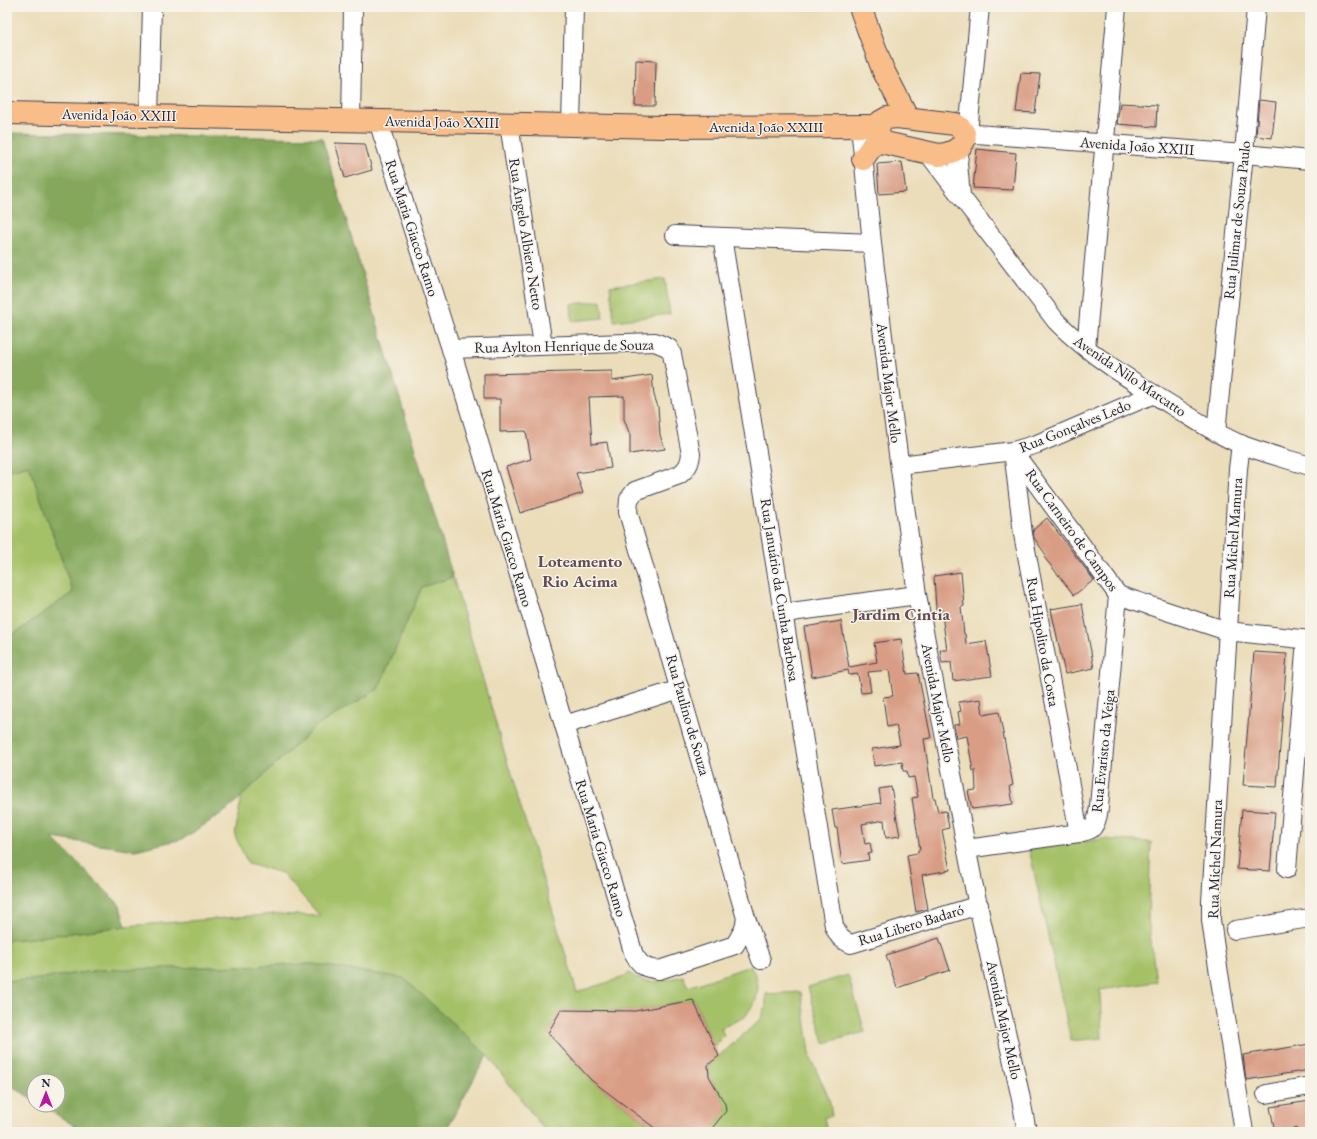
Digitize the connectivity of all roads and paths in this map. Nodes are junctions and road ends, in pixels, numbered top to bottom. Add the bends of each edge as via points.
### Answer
1 (152, 7) edge
2 (353, 7) edge
3 (574, 7) edge
4 (860, 7) edge
5 (980, 7) edge
6 (1117, 7) edge
7 (1256, 7) edge
8 (7, 113) edge
9 (148, 116) junction
10 (351, 120) junction
11 (378, 121) junction
12 (509, 124) junction
13 (570, 125) junction
14 (883, 126) junction
15 (964, 138) junction
16 (1105, 144) junction
17 (927, 152) junction
18 (1244, 154) junction
19 (863, 159) joint
20 (1310, 160) edge
21 (961, 195) junction
22 (675, 236) dead end
23 (722, 237) junction
24 (872, 243) junction
25 (543, 345) junction
26 (1086, 348) junction
27 (451, 349) junction
28 (1154, 394) junction
29 (1216, 432) junction
30 (1241, 444) junction
31 (1014, 451) junction
32 (900, 465) junction
33 (1310, 466) edge
34 (628, 512) joint
35 (917, 595) junction
36 (1118, 595) junction
37 (784, 613) junction
38 (1227, 631) junction
39 (1308, 640) edge
40 (680, 689) junction
41 (564, 725) junction
42 (1078, 833) junction
43 (967, 849) junction
44 (1287, 869) dead end
45 (979, 905) junction
46 (746, 918) junction
47 (1310, 918) edge
48 (1235, 930) dead end
49 (844, 941) joint
50 (734, 945) junction
51 (1310, 1086) edge
52 (1266, 1094) dead end
53 (1027, 1132) edge
54 (1244, 1132) edge

1 - 9 street
2 - 10 street
3 - 13 street
4 - 14 main road via 883,70
5 - 15 street
6 - 16 street
7 - 18 street, Rua Julimar de Souza Paulo
8 - 9 main road, Avenida João XXIII
9 - 10 main road, Avenida João XXIII
10 - 11 main road, Avenida João XXIII
11 - 12 main road, Avenida João XXIII
11 - 27 street, Rua Maria Giacco Ramo
12 - 13 main road, Avenida João XXIII
12 - 25 street, Rua Ângelo Albiero Netto
13 - 14 main road, Avenida João XXIII
14 - 15 main road, Avenida João XXIII via 955,124 961,129
14 - 17 main road, Avenida João XXIII via 891,144
14 - 19 main road
15 - 16 street, Avenida João XXIII
15 - 17 main road, Avenida João XXIII via 948,155
15 - 21 street via 958,163
16 - 18 street, Avenida João XXIII
16 - 26 street
17 - 21 street, Avenida Nilo Marcatto
18 - 20 street, Avenida João XXIII
18 - 29 street, Rua Julimar de Souza Paulo
19 - 24 street, Avenida Major Mello
21 - 26 street, Avenida Nilo Marcatto via 1056,320
22 - 23 street
23 - 24 street
23 - 37 street, Rua Januário da Cunha Barbosa
24 - 32 street, Avenida Major Mello
25 - 27 street, Rua Aylton Henrique de Souza
25 - 34 street, Rua Aylton Henrique de Souza via 655,342 669,348 691,454 690,463 679,475 635,491 629,499
26 - 28 street, Avenida Nilo Marcatto
27 - 41 street, Rua Maria Giacco Ramo
28 - 29 street, Avenida Nilo Marcatto
28 - 31 street, Rua Gonçalves Ledo via 1037,444
29 - 30 street, Avenida Nilo Marcatto
30 - 33 street, Avenida Nilo Marcatto
30 - 38 street, Rua Michel Mamura
31 - 32 street, Rua Gonçalves Ledo
31 - 36 street, Rua Carneiro de Campos
31 - 42 street, Rua Hipolito da Costa via 1024,534
32 - 35 street, Avenida Major Mello
34 - 40 street, Rua Paulino de Souza
35 - 37 street
35 - 43 street, Avenida Major Mello
36 - 38 street, Rua Carneiro de Campos
36 - 42 street, Rua Evaristo da Veiga via 1098,811 1090,830
37 - 49 street, Rua Januário da Cunha Barbosa via 834,926
38 - 39 street, Rua Carneiro de Campos
38 - 54 street, Rua Michel Namura via 1211,920
39 - 44 street
40 - 41 street
40 - 46 street, Rua Paulino de Souza
41 - 50 street, Rua Maria Giacco Ramo via 634,955 640,965 659,970
42 - 43 street, Rua Evaristo da Veiga
43 - 45 street, Avenida Major Mello
45 - 49 street, Rua Libero Badaró via 851,944
45 - 53 street, Avenida Major Mello
46 - 50 street via 744,929
46 - 50 street, Rua Paulino de Souza via 761,960
47 - 48 street
51 - 52 street

